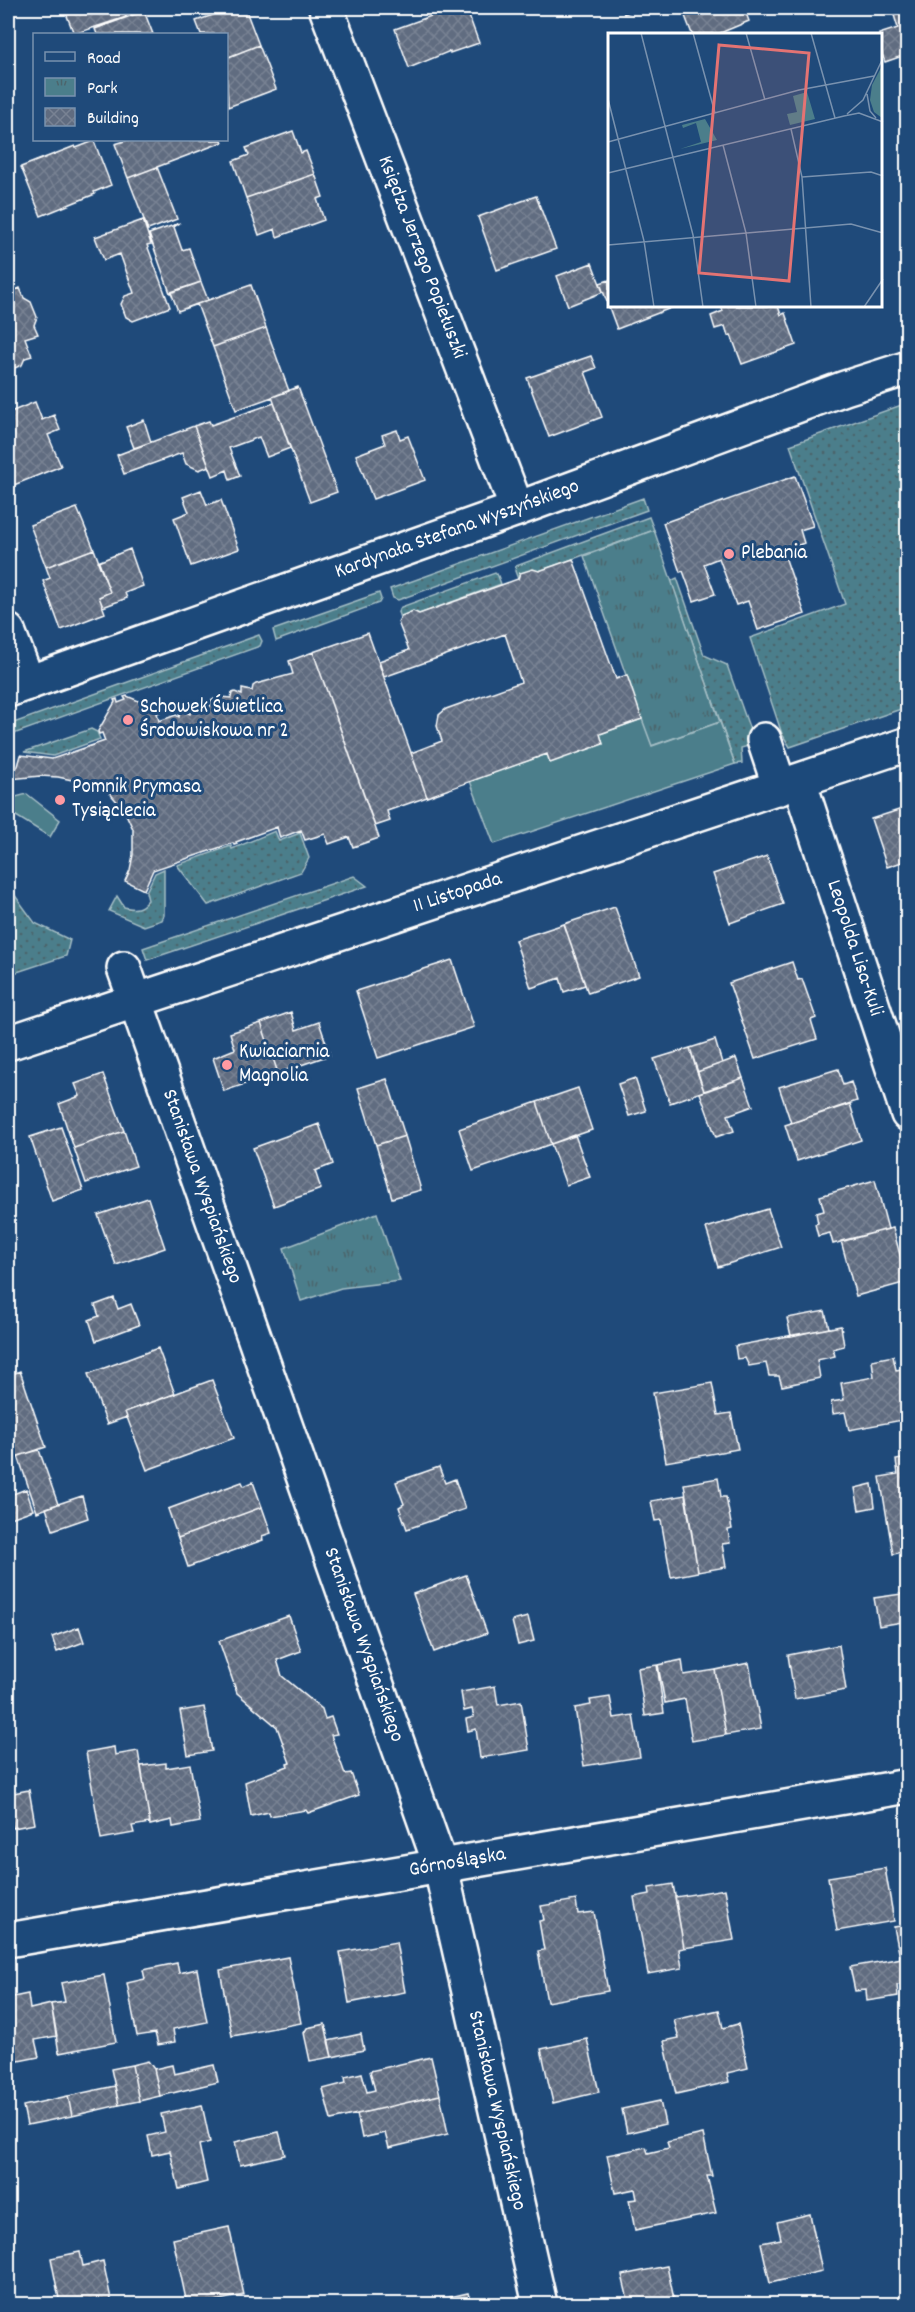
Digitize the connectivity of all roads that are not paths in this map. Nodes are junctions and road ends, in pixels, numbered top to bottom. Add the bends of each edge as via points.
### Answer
1 (326, 8) edge
2 (908, 368) edge
3 (517, 509) junction
4 (8, 631) edge
5 (18, 687) edge
6 (764, 740) dead end
7 (908, 744) edge
8 (789, 784) junction
9 (124, 968) dead end
10 (134, 1000) junction
11 (8, 1043) edge
12 (908, 1114) edge
13 (908, 1786) edge
14 (440, 1864) junction
15 (8, 1940) edge
16 (540, 2304) edge

1 - 3 street, Księdza Jerzego Popiełuszki
2 - 3 street, Kardynała Stefana Wyszyńskiego
3 - 5 street, Kardynała Stefana Wyszyńskiego
4 - 5 street
6 - 8 street, Leopolda Lisa-Kuli
7 - 8 street, 11 Listopada
8 - 10 street, 11 Listopada
8 - 12 street, Leopolda Lisa-Kuli
9 - 10 street, Stanisława Wyspiańskiego
10 - 11 street, 11 Listopada
10 - 14 street, Stanisława Wyspiańskiego
13 - 14 street, Górnośląska
14 - 15 street, Górnośląska
14 - 16 street, Stanisława Wyspiańskiego

